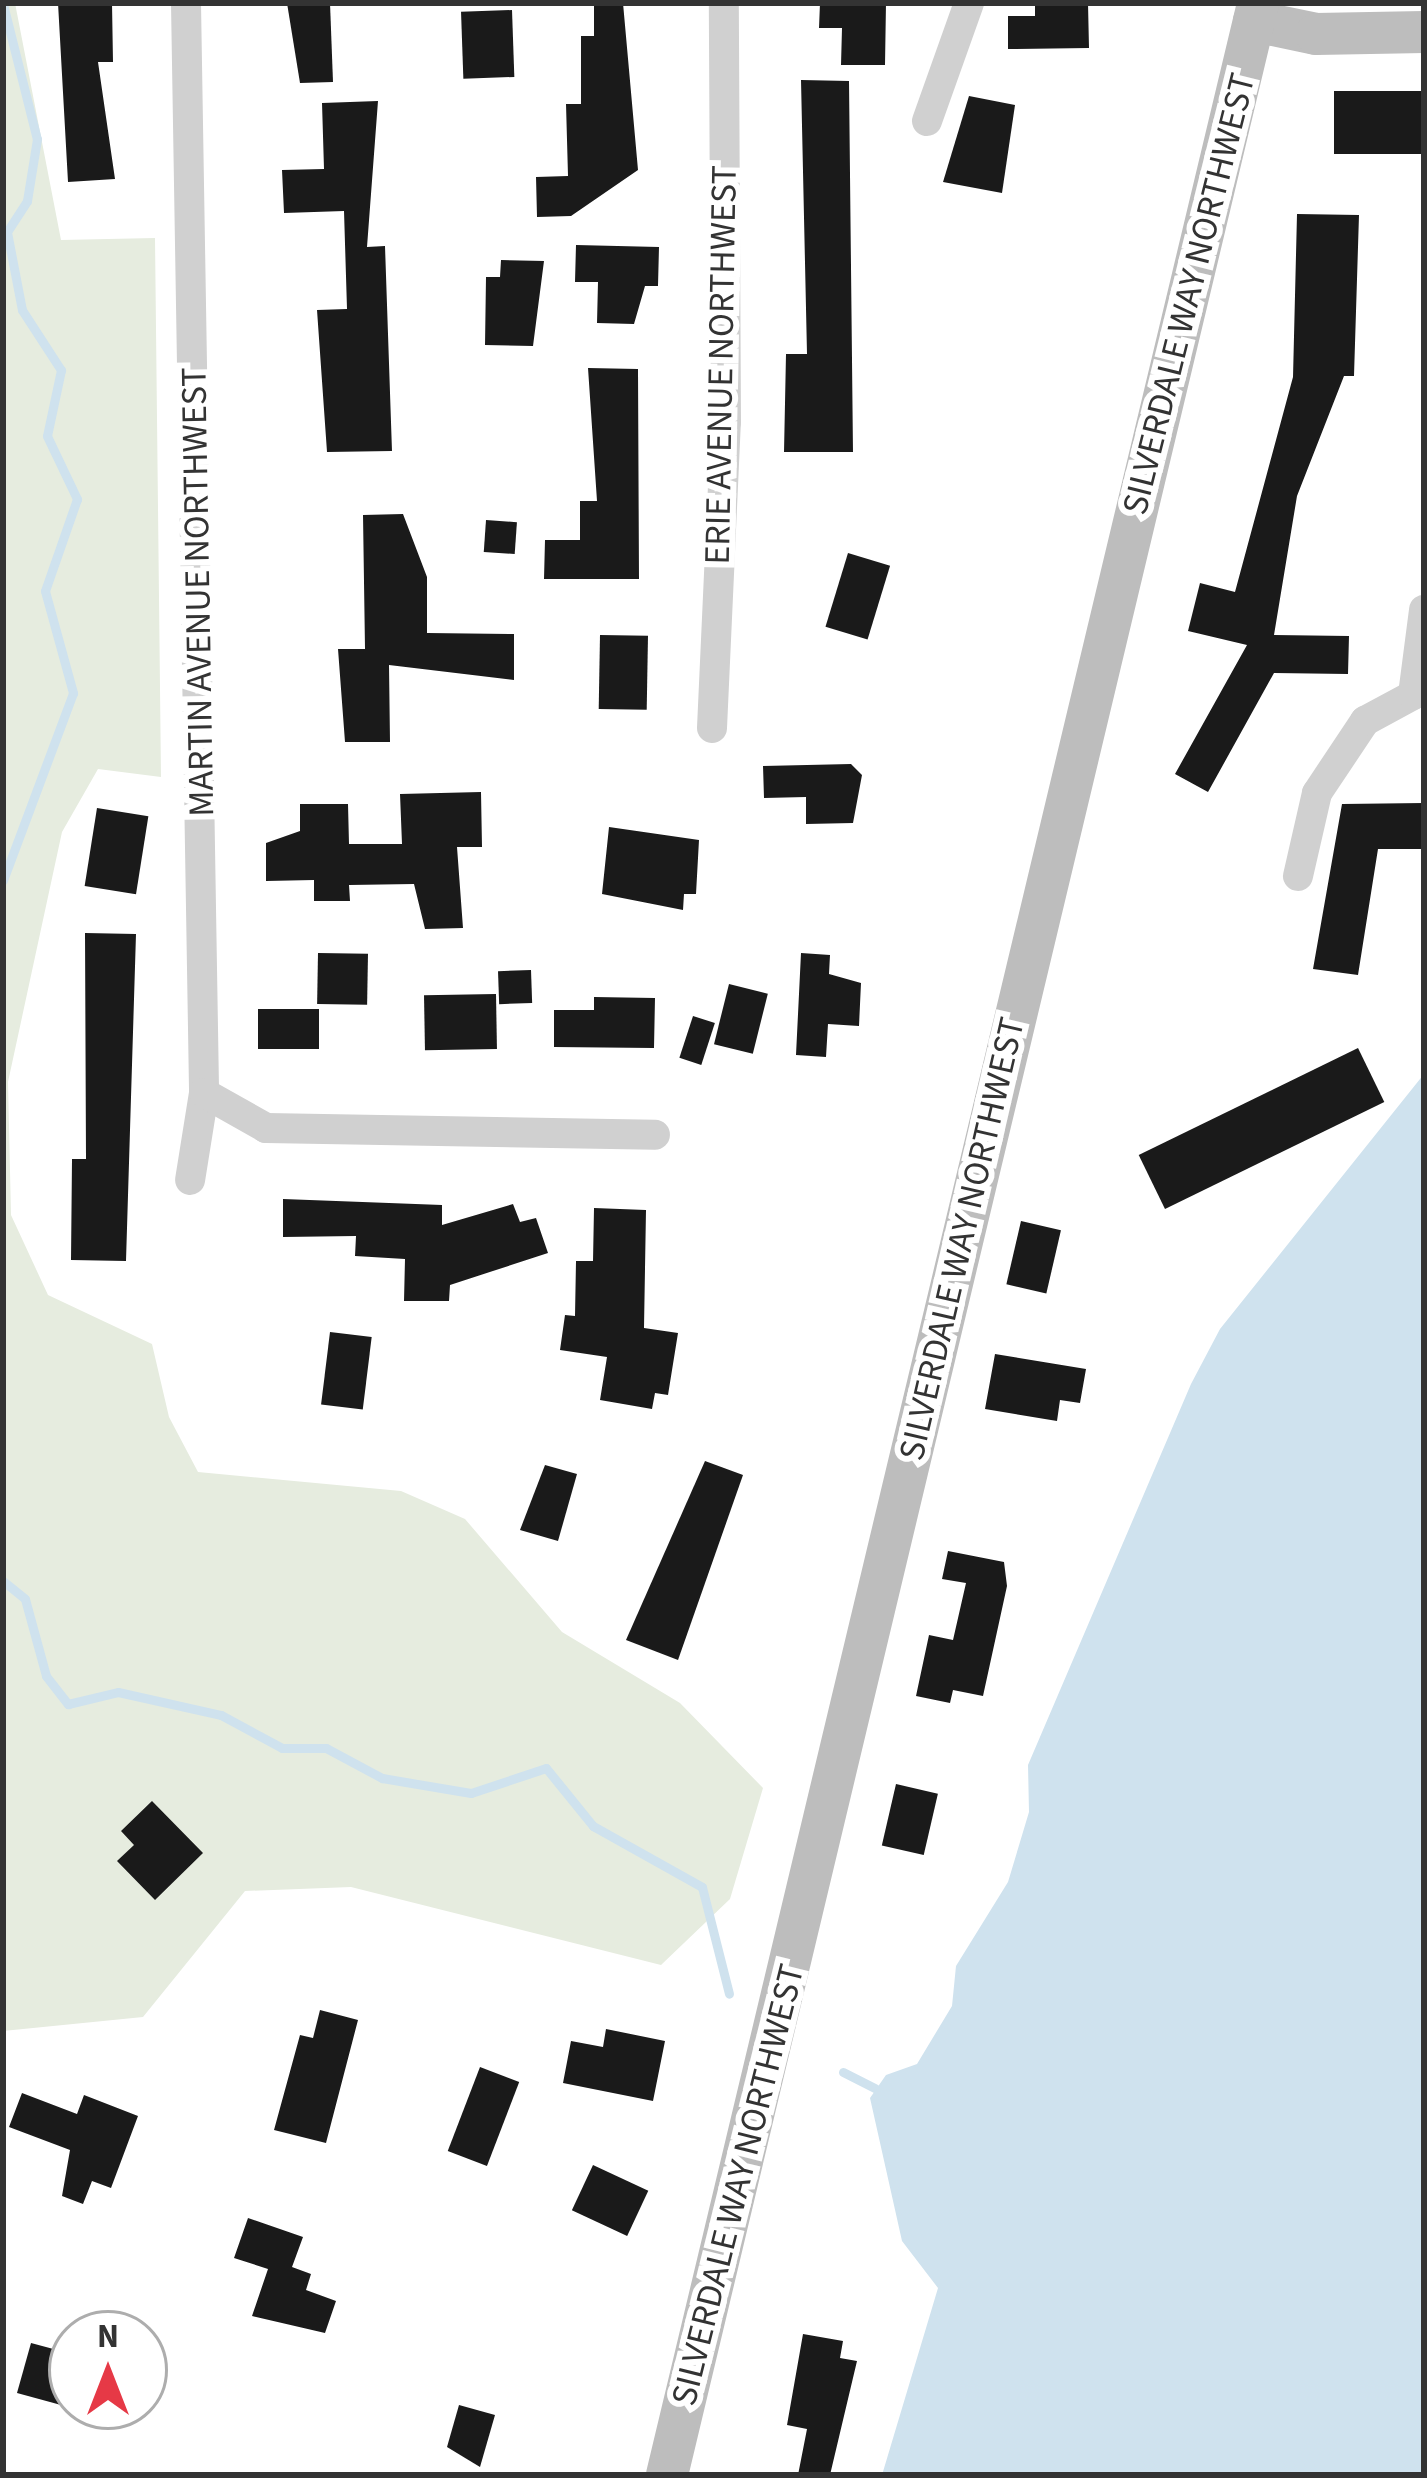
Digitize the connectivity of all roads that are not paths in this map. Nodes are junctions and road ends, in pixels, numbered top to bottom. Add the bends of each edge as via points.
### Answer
1 (186, 3) edge
2 (724, 3) edge
3 (969, 3) edge
4 (1256, 12) edge
5 (1424, 32) edge
6 (928, 121) dead end
7 (1424, 610) edge
8 (1419, 694) edge
9 (712, 728) dead end
10 (1298, 876) dead end
11 (204, 1093) junction
12 (655, 1136) dead end
13 (190, 1180) dead end
14 (667, 2475) edge

1 - 11 street, MARTIN AVENUE NORTHWEST
2 - 9 street, ERIE AVENUE NORTHWEST via 725,422
3 - 6 street
4 - 5 main road via 1316,34
4 - 14 main road, SILVERDALE WAY NORTHWEST
7 - 8 street
8 - 10 street via 1365,722 1317,793
11 - 12 street via 266,1128
11 - 13 street, MARTIN AVENUE NORTHWEST

